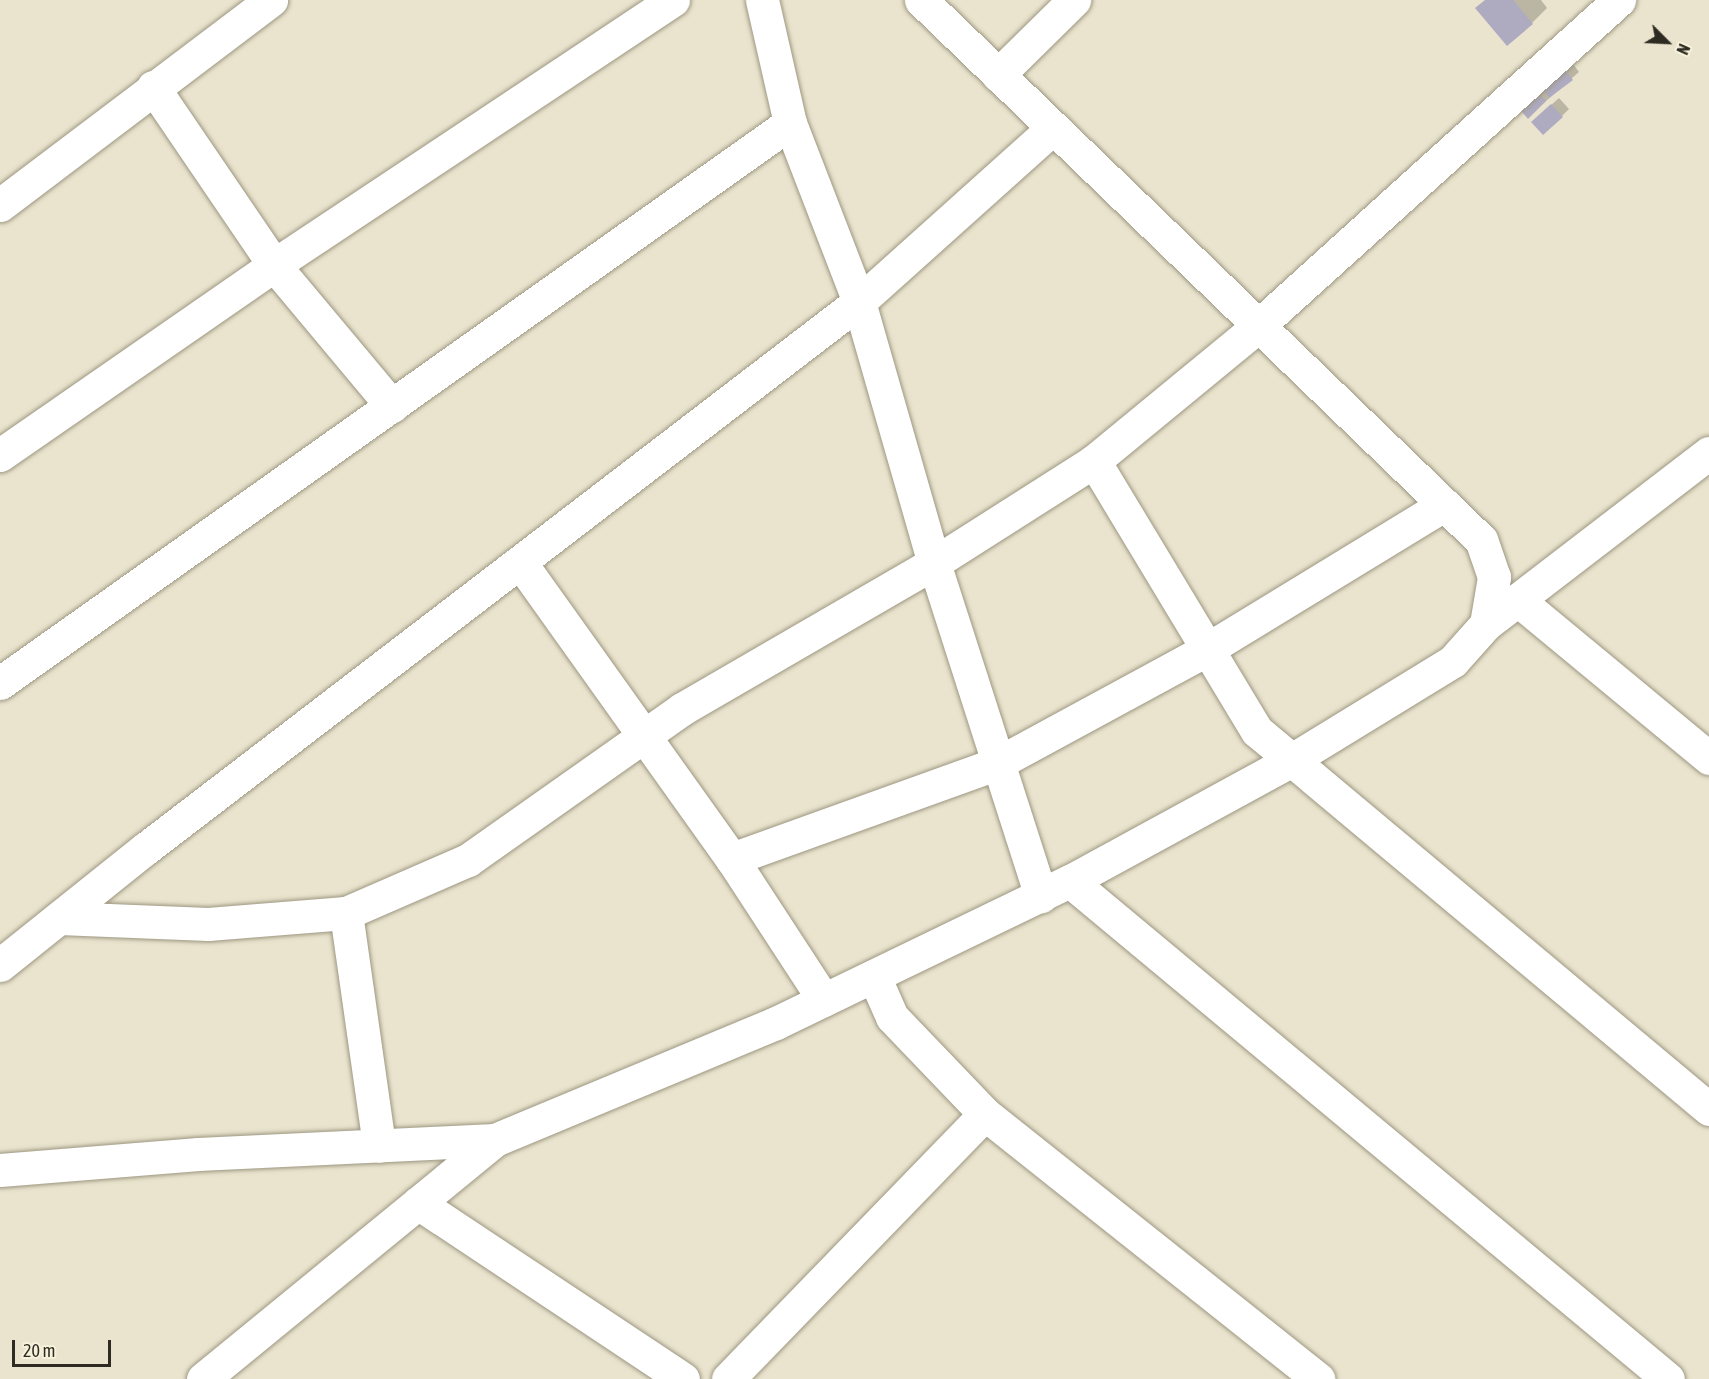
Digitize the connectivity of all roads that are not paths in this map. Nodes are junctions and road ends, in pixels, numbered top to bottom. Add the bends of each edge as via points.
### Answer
1 (270, 0) edge
2 (673, 0) edge
3 (762, 0) edge
4 (921, 0) edge
5 (1074, 0) edge
6 (1619, 0) edge
7 (998, 75) junction
8 (153, 87) junction
9 (790, 123) junction
10 (1052, 129) junction
11 (0, 205) edge
12 (274, 265) junction
13 (859, 302) junction
14 (1257, 327) junction
15 (392, 406) junction
16 (1709, 453) edge
17 (0, 455) edge
18 (1094, 461) junction
19 (1444, 505) junction
20 (520, 562) junction
21 (934, 563) junction
22 (1518, 600) junction
23 (1486, 624) junction
24 (1206, 650) junction
25 (0, 682) edge
26 (644, 736) junction
27 (1709, 758) edge
28 (1290, 761) junction
29 (998, 763) junction
30 (732, 859) junction
31 (1070, 881) junction
32 (1041, 896) junction
33 (346, 913) junction
34 (59, 918) junction
35 (0, 965) edge
36 (874, 976) junction
37 (824, 999) junction
38 (1709, 1109) edge
39 (985, 1114) junction
40 (495, 1140) junction
41 (379, 1146) junction
42 (0, 1170) edge
43 (418, 1203) junction
44 (203, 1379) edge
45 (683, 1379) edge
46 (728, 1379) edge
47 (1318, 1379) edge
48 (1668, 1379) edge

1 - 8 street
2 - 12 street
3 - 9 street
4 - 7 street
5 - 7 street
6 - 14 street
7 - 10 street
8 - 11 street
8 - 12 street
9 - 13 street
9 - 15 street
10 - 13 street
10 - 14 street
12 - 15 street
12 - 17 street
13 - 20 street
13 - 21 street
14 - 18 street
14 - 19 street
15 - 25 street
16 - 22 street
18 - 21 street
18 - 24 street
19 - 23 street via 1481,540 1494,577
19 - 24 street
20 - 26 street
20 - 34 street
21 - 26 street via 682,709
21 - 29 street
22 - 23 street
22 - 27 street
23 - 28 street via 1453,661
24 - 28 street via 1257,731
24 - 29 street
26 - 30 street
26 - 33 street via 468,860
28 - 31 street
28 - 38 street
29 - 30 street
29 - 32 street
30 - 37 street
31 - 32 street
31 - 48 street
32 - 36 street
33 - 34 street via 208,924
33 - 41 street
34 - 35 street
36 - 37 street
36 - 39 street via 892,1017
37 - 40 street
39 - 46 street
39 - 47 street
40 - 41 street
40 - 43 street
41 - 42 street via 198,1154
43 - 44 street
43 - 45 street

